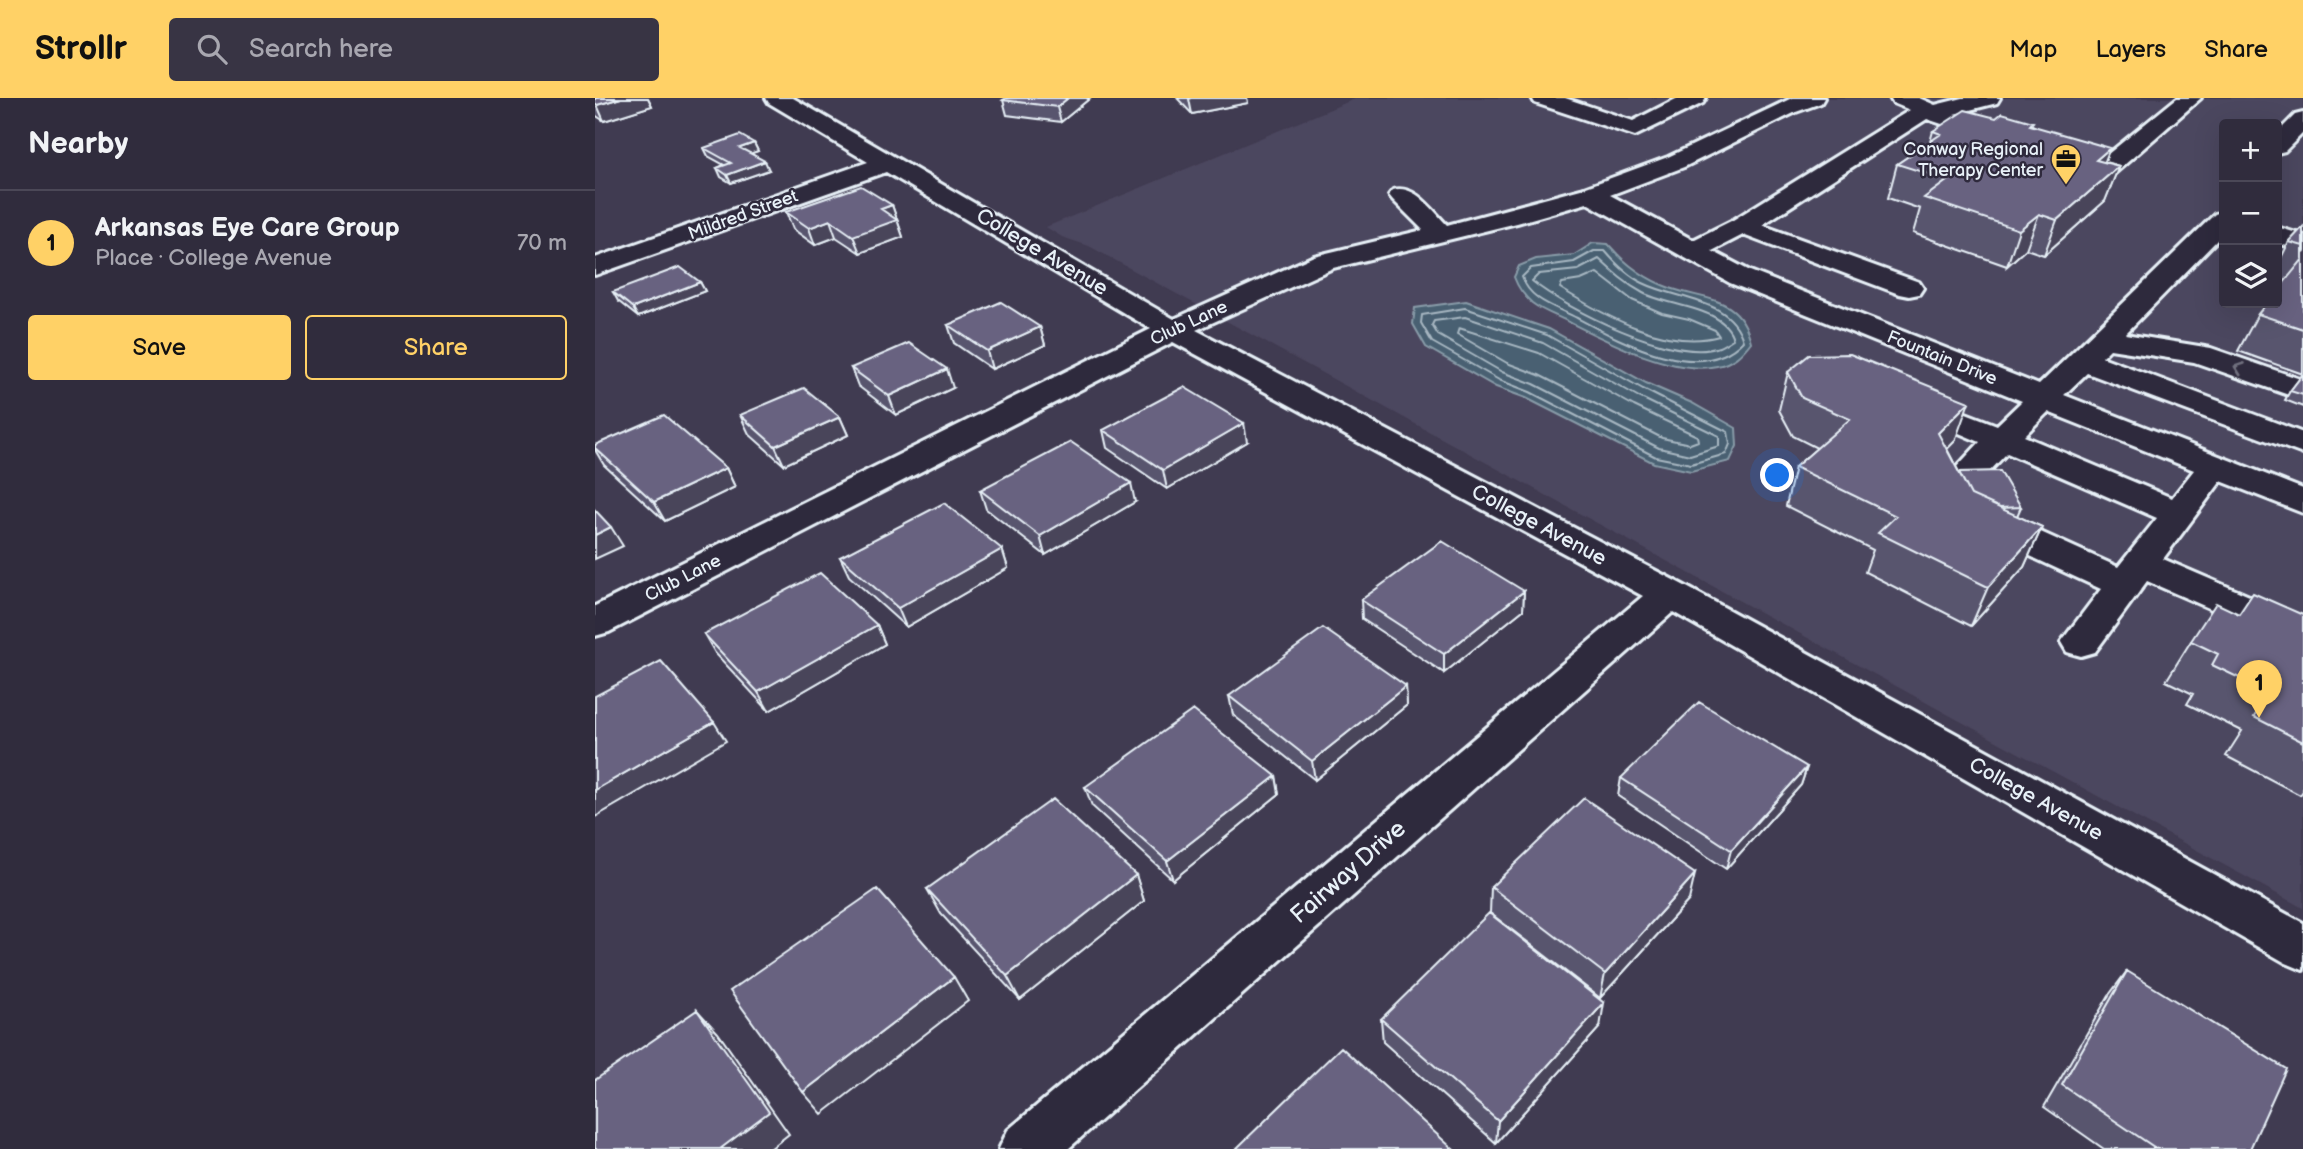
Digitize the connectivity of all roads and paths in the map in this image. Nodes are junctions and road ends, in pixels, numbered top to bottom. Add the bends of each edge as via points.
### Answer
1 (777, 98) edge
2 (1543, 98) edge
3 (1651, 98) edge
4 (1813, 98) edge
5 (1901, 98) edge
6 (1989, 98) edge
7 (2190, 98) edge
8 (1697, 110) edge
9 (1929, 111) junction
10 (2303, 120) edge
11 (1741, 129) junction
12 (2282, 141) edge
13 (890, 162) junction
14 (1590, 194) junction
15 (1402, 195) dead end
16 (2219, 224) edge
17 (1742, 226) junction
18 (1442, 233) junction
19 (2282, 237) edge
20 (2303, 243) edge
21 (1691, 251) junction
22 (595, 267) edge
23 (1909, 288) dead end
24 (1173, 330) junction
25 (2091, 349) junction
26 (1888, 391) edge
27 (2303, 391) edge
28 (2042, 398) junction
29 (2001, 439) junction
30 (2303, 444) edge
31 (2214, 467) junction
32 (2303, 502) edge
33 (2178, 513) junction
34 (2133, 574) junction
35 (1670, 594) junction
36 (595, 622) edge
37 (2303, 635) edge
38 (2081, 642) dead end
39 (2303, 948) edge
40 (1027, 1149) edge

1 - 13 street, College Avenue
2 - 8 street via 1635,129
3 - 8 street
4 - 11 street, Club Lane
5 - 9 street
6 - 9 street
7 - 9 street via 2106,168
8 - 11 street
9 - 17 street
10 - 12 street
11 - 14 street, Club Lane via 1676,162
13 - 22 street, Mildred Street
13 - 24 street, College Avenue
14 - 18 street, Club Lane
14 - 21 street, Fountain Drive
15 - 18 street
16 - 25 street
17 - 21 street
17 - 23 street
18 - 24 street, Club Lane via 1324,262
19 - 20 street
21 - 28 street, Fountain Drive via 1740,277
24 - 35 street, College Avenue
24 - 36 street, Club Lane
27 -> 25 street via 2200,354
25 - 28 street
25 - 30 street
26 - 29 street
28 - 29 street
28 - 31 street, Fountain Drive
29 - 33 street
29 - 34 street via 1969,472 1997,527
31 - 32 street, Fountain Drive
31 - 33 street
33 - 34 street
34 - 37 street
34 - 38 street
35 - 39 street, College Avenue
35 - 40 street, Fairway Drive

